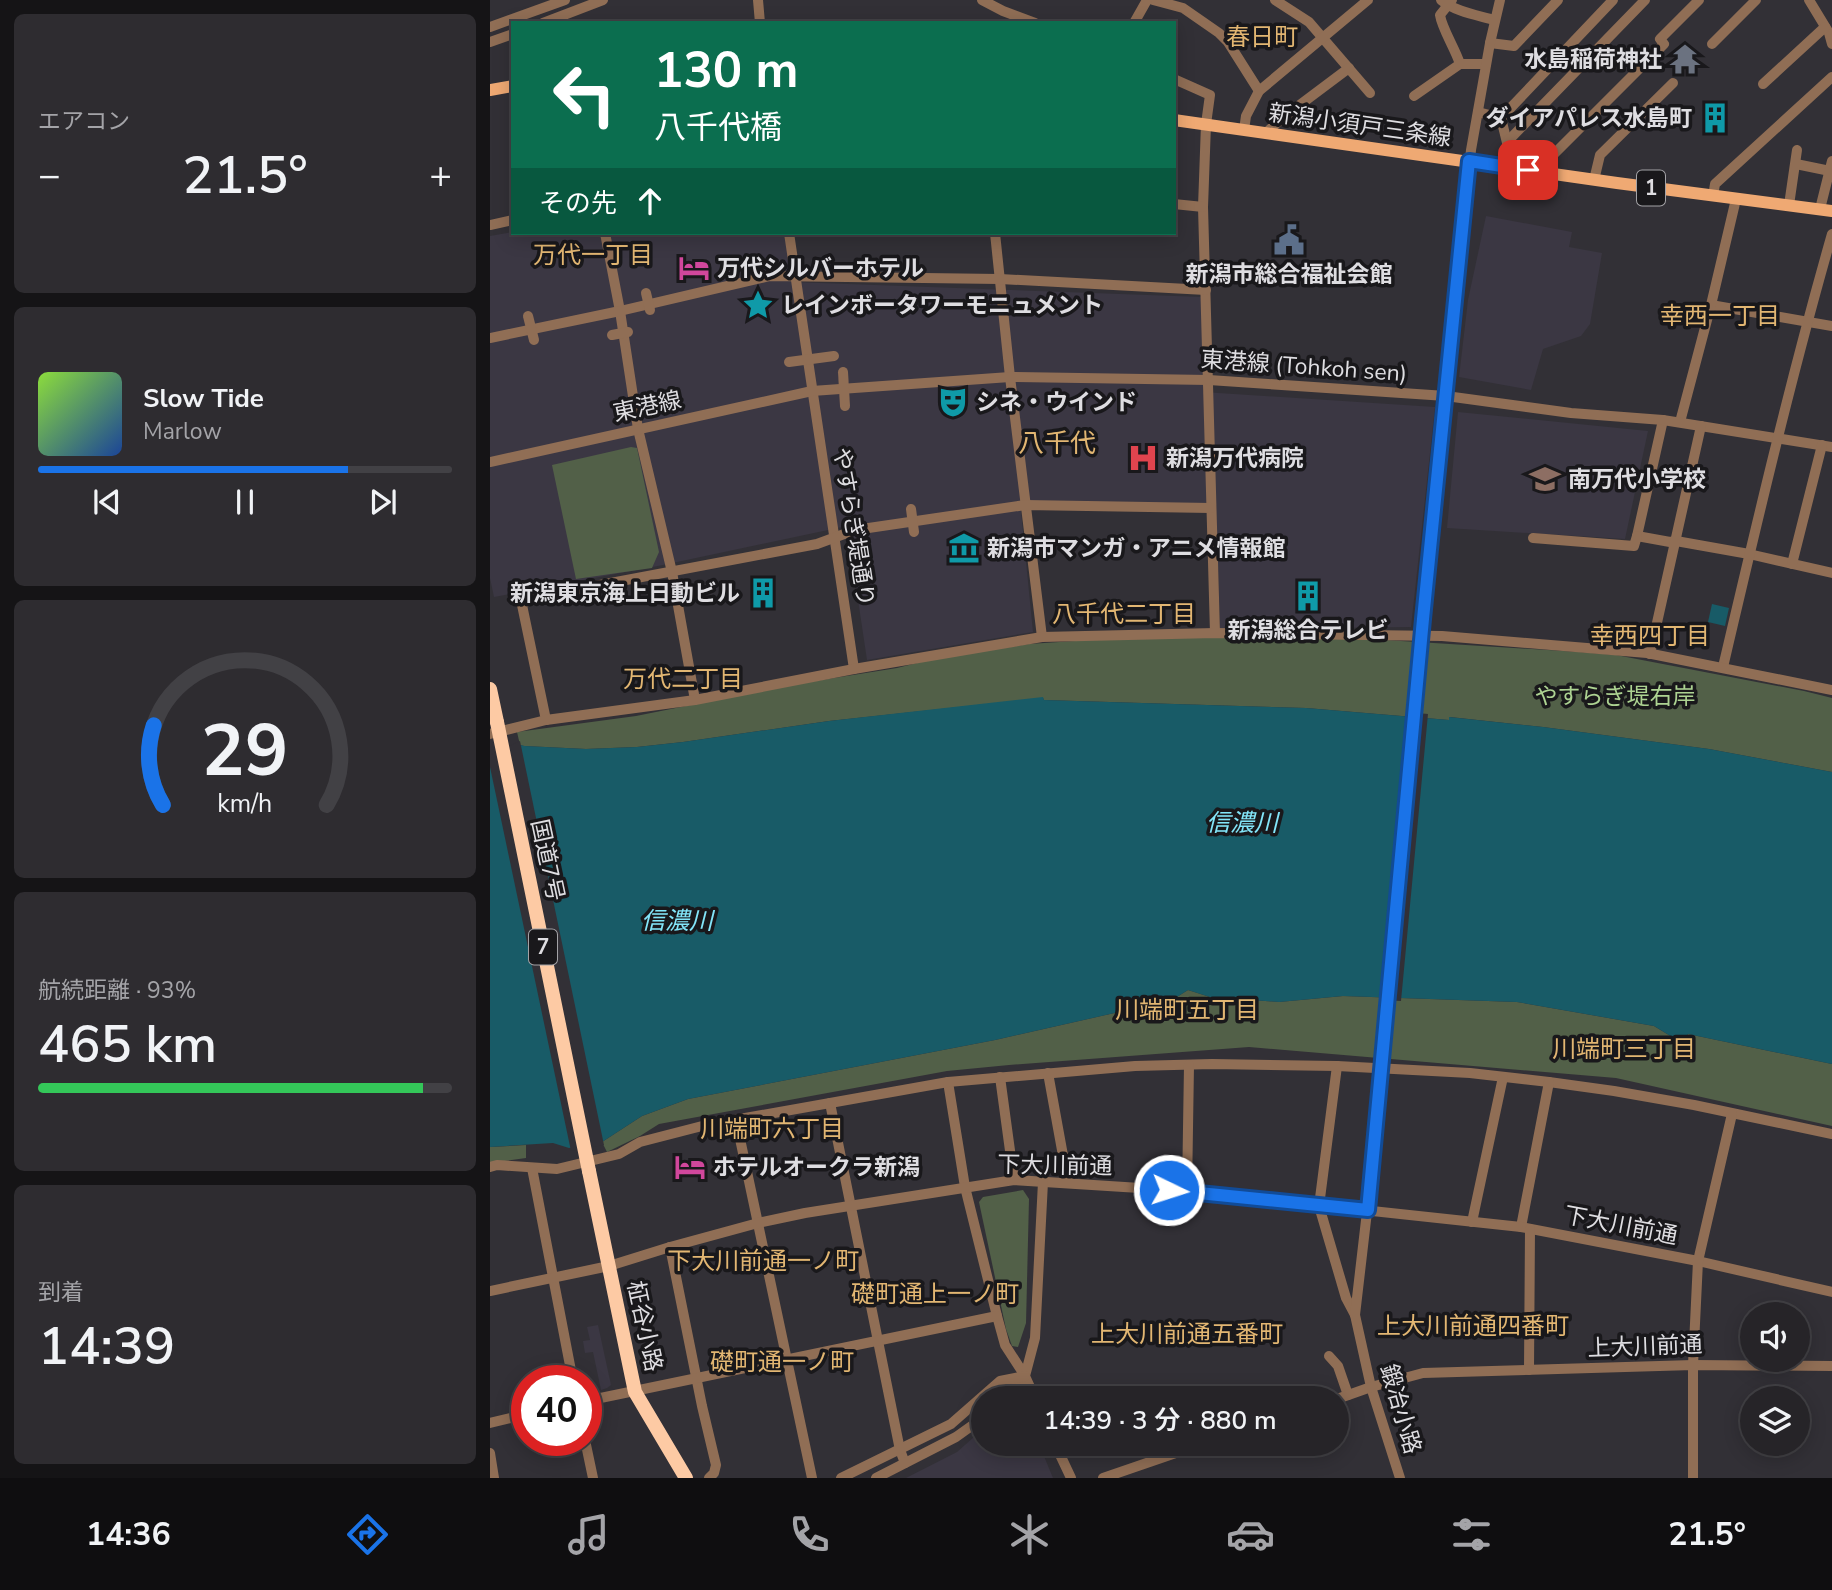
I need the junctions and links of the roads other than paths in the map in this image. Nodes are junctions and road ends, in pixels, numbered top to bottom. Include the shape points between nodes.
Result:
1 (564, 0) edge
2 (603, 0) edge
3 (758, 0) edge
4 (982, 0) edge
5 (1147, 0) edge
6 (1153, 0) edge
7 (1500, 0) edge
8 (1558, 0) edge
9 (1613, 0) edge
10 (1646, 0) edge
11 (1699, 0) edge
12 (1756, 0) edge
13 (1809, 0) edge
14 (1281, 1) edge
15 (1363, 1) edge
16 (1447, 2) edge
17 (576, 5) edge
18 (533, 18) edge
19 (1494, 20) junction
20 (547, 21) edge
21 (760, 21) edge
22 (1030, 21) edge
23 (1135, 21) edge
24 (511, 23) edge
25 (490, 27) edge
26 (1825, 27) junction
27 (511, 35) edge
28 (1323, 37) junction
29 (490, 42) edge
30 (1490, 43) junction
31 (1712, 44) dead end
32 (1832, 44) edge
33 (1460, 64) junction
34 (1486, 64) junction
35 (1349, 68) junction
36 (1832, 77) edge
37 (1176, 80) edge
38 (1673, 83) dead end
39 (1763, 84) dead end
40 (511, 86) edge
41 (490, 90) edge
42 (1259, 92) junction
43 (1370, 93) dead end
44 (1414, 96) dead end
45 (1478, 112) junction
46 (1500, 117) junction
47 (1176, 120) edge
48 (1206, 124) junction
49 (1244, 130) junction
50 (1266, 133) junction
51 (1507, 142) junction
52 (1797, 150) dead end
53 (1469, 161) junction
54 (1796, 164) junction
55 (1831, 166) edge
56 (1509, 167) junction
57 (1546, 173) junction
58 (1594, 180) junction
59 (1713, 196) junction
60 (1736, 199) junction
61 (1176, 204) edge
62 (1789, 205) junction
63 (1203, 207) junction
64 (1826, 210) edge
65 (511, 220) edge
66 (490, 225) edge
67 (1832, 234) edge
68 (605, 235) edge
69 (789, 235) edge
70 (995, 235) edge
71 (795, 275) junction
72 (1000, 279) junction
73 (1206, 290) junction
74 (646, 293) dead end
75 (1711, 305) junction
76 (650, 310) dead end
77 (620, 311) junction
78 (528, 316) dead end
79 (1807, 322) junction
80 (1832, 326) edge
81 (628, 332) dead end
82 (612, 335) dead end
83 (490, 338) edge
84 (534, 340) dead end
85 (834, 356) dead end
86 (789, 362) dead end
87 (843, 372) dead end
88 (1010, 377) junction
89 (1209, 380) junction
90 (812, 391) junction
91 (1446, 396) junction
92 (845, 406) dead end
93 (1663, 420) junction
94 (1681, 422) junction
95 (1701, 426) junction
96 (638, 429) junction
97 (1778, 439) junction
98 (1827, 446) edge
99 (490, 462) edge
100 (1025, 505) junction
101 (1211, 508) junction
102 (911, 509) dead end
103 (914, 532) dead end
104 (1637, 536) junction
105 (834, 537) junction
106 (1533, 538) dead end
107 (1676, 541) junction
108 (1749, 554) junction
109 (1792, 564) junction
110 (672, 572) junction
111 (1832, 573) edge
112 (1215, 633) junction
113 (1042, 637) junction
114 (1650, 654) junction
115 (1723, 667) junction
116 (854, 669) junction
117 (490, 689) edge
118 (1832, 690) edge
119 (695, 699) junction
120 (545, 720) junction
121 (494, 728) edge
122 (1189, 1065) junction
123 (1337, 1066) junction
124 (1048, 1073) junction
125 (1000, 1077) junction
126 (1503, 1077) junction
127 (948, 1082) junction
128 (1549, 1082) junction
129 (830, 1103) junction
130 (1732, 1114) junction
131 (736, 1120) junction
132 (1832, 1134) edge
133 (490, 1167) edge
134 (532, 1168) junction
135 (589, 1171) joint
136 (1014, 1180) junction
137 (1044, 1182) junction
138 (1068, 1183) junction
139 (965, 1187) junction
140 (1188, 1191) junction
141 (850, 1205) junction
142 (1319, 1206) junction
143 (1368, 1210) junction
144 (1472, 1222) junction
145 (758, 1223) junction
146 (1525, 1228) junction
147 (670, 1247) junction
148 (1698, 1261) junction
149 (609, 1266) junction
150 (553, 1278) junction
151 (490, 1291) edge
152 (1832, 1292) edge
153 (1355, 1315) junction
154 (997, 1316) junction
155 (878, 1341) junction
156 (1329, 1356) dead end
157 (787, 1360) junction
158 (570, 1365) edge
159 (1693, 1365) junction
160 (1832, 1366) edge
161 (1528, 1370) junction
162 (1025, 1376) junction
163 (696, 1379) junction
164 (1015, 1386) edge
165 (1030, 1386) edge
166 (1341, 1386) edge
167 (1371, 1387) junction
168 (635, 1392) junction
169 (1349, 1395) edge
170 (602, 1398) edge
171 (511, 1418) edge
172 (490, 1423) edge
173 (971, 1426) edge
174 (900, 1450) junction
175 (490, 1453) edge
176 (588, 1456) edge
177 (1061, 1456) edge
178 (1167, 1456) edge
179 (905, 1463) junction
180 (494, 1478) edge
181 (593, 1478) edge
182 (686, 1478) edge
183 (709, 1478) edge
184 (812, 1478) edge
185 (841, 1478) edge
186 (876, 1478) edge
187 (1071, 1478) edge
188 (1103, 1478) edge
189 (1400, 1478) edge
190 (1693, 1478) edge

1 - 18 street
2 - 17 street
3 - 21 street
4 - 22 street
5 - 23 street
6 - 42 street via 1183,8 1219,33
7 - 19 street, 鍛冶小路
8 - 30 street via 1514,46
9 - 46 street
10 - 51 street
11 - 57 street via 1660,39 1664,44 1549,159
12 - 31 street
13 - 26 street
14 - 28 street
15 - 28 street
16 - 19 street
16 - 33 street via 1441,22
17 - 20 street
19 - 30 street, 鍛冶小路
24 - 25 street
26 - 32 street
26 - 39 street
27 - 29 street
28 - 35 street
28 - 42 street
30 - 34 street, 鍛冶小路
33 - 34 street
33 - 44 street
34 - 45 street, 鍛冶小路
35 - 43 street
35 - 50 street
36 - 59 street via 1715,184
37 - 48 street via 1210,95
38 - 58 street via 1600,155
40 - 41 main road
42 - 49 street
45 - 46 street
45 - 53 street, 鍛冶小路
46 - 51 street
47 - 48 main road, 新潟小須戸三条線 / 1
48 - 49 main road, 新潟小須戸三条線 / 1
48 - 63 street
49 - 50 main road, 新潟小須戸三条線 / 1
50 - 53 main road, 新潟小須戸三条線 / 1
51 - 56 street
52 - 54 street
53 - 56 main road, 新潟小須戸三条線 / 1
53 - 91 street, 鍛冶小路
54 - 55 street
54 - 62 street
55 - 64 street
56 - 57 main road, 新潟小須戸三条線 / 1
57 - 58 main road, 新潟小須戸三条線 / 1
58 - 59 main road, 新潟小須戸三条線 / 1
59 - 60 main road, 新潟小須戸三条線 / 1
60 - 62 main road, 新潟小須戸三条線 / 1
60 - 75 street
61 - 63 street
62 - 64 main road, 新潟小須戸三条線 / 1
63 - 73 street
65 - 66 street
67 - 79 street
68 - 77 street
69 - 71 street, やすらぎ堤通り
70 - 72 street
71 - 72 street
71 - 77 street via 770,275
71 - 90 street, やすらぎ堤通り
72 - 73 street
72 - 88 street
73 - 89 street
74 - 76 street, bridge
75 - 79 street
75 - 94 street
77 - 83 street
77 - 96 street
78 - 84 street, bridge
79 - 80 street
79 - 97 street
81 - 82 street, bridge
85 - 86 street, bridge
87 - 92 street, bridge
88 - 89 street, 東港線 (Tohkoh sen)
88 - 90 street, 東港線 (Tohkoh sen)
88 - 100 street
89 - 91 street, 東港線 (Tohkoh sen)
89 - 101 street
90 - 96 street, 東港線
90 - 105 street, やすらぎ堤通り
91 - 93 street, 東港線 (Tohkoh sen)
91 - 143 street, 鍛冶小路, bridge
93 - 94 street, 東港線 (Tohkoh sen)
93 - 104 street
94 - 95 street, 東港線 (Tohkoh sen)
95 - 97 street, 東港線 (Tohkoh sen)
95 - 107 street
96 - 99 street, 東港線
96 - 110 street
97 - 98 street, 東港線 (Tohkoh sen)
97 - 108 street
98 - 109 street
100 - 101 street
100 - 105 street
100 - 113 street
101 - 112 street
102 - 103 street, bridge
104 - 106 street via 1634,546
104 - 107 street
105 - 110 street
105 - 116 street, やすらぎ堤通り
107 - 108 street
107 - 114 street
108 - 109 street
108 - 115 street
109 - 111 street
110 - 119 street
110 - 120 street via 531,598 522,605
112 - 113 street
112 - 114 street via 1442,636
113 - 116 street
114 - 115 street
115 - 118 street
116 - 119 street
117 - 121 highway, 7
119 - 120 street
120 - 121 street
121 - 135 highway, 国道7号 / 7, bridge
122 - 123 street
122 - 124 street
122 - 140 street
123 - 126 street
123 - 142 street
124 - 125 street
124 - 138 street
125 - 127 street
125 - 136 street
126 - 128 street
126 - 144 street
127 - 129 street
127 - 139 street
128 - 130 street
128 - 146 street
129 - 131 street
129 - 141 street
130 - 132 street
130 - 148 street
131 - 134 street via 640,1142 619,1154 557,1169
131 - 145 street
133 - 134 street
134 - 150 street
135 - 149 highway, 柾谷小路 / 7
136 - 137 street, 下大川前通
136 - 139 street, 下大川前通
137 - 138 street, 下大川前通
137 - 162 street via 1035,1338
138 - 140 street, 下大川前通
139 - 141 street, 下大川前通
139 - 154 street
140 - 142 street, 下大川前通
141 - 145 street, 下大川前通
141 - 155 street
142 - 143 street, 下大川前通
142 - 153 street
143 - 144 street, 下大川前通
143 - 153 street, 鍛冶小路
144 - 146 street, 下大川前通
145 - 147 street, 下大川前通
145 - 157 street
146 - 148 street, 下大川前通
146 - 161 street
147 - 149 street, 下大川前通
147 - 163 street
148 - 152 street, 下大川前通
148 - 159 street
149 - 150 street, 下大川前通
149 - 168 highway, 柾谷小路 / 7
150 - 151 street, 下大川前通
150 - 158 street
153 - 167 street, 鍛冶小路
154 - 155 street
154 - 162 street via 1005,1345
155 - 157 street
155 - 174 street
156 - 166 street via 1338,1366
157 - 163 street
157 - 184 street
159 - 160 street, 上大川前通
159 - 161 street, 上大川前通
159 - 190 street
161 - 167 street, 上大川前通 via 1423,1373
162 - 164 street
162 - 165 street
162 - 174 street via 1000,1381 951,1424
163 - 168 street
163 - 183 street via 716,1465
167 - 169 street, 上大川前通
167 - 189 street, 鍛冶小路
168 - 170 street
168 - 182 highway, 柾谷小路 / 7
171 - 172 street
173 - 179 street
174 - 179 street
174 - 185 street
175 - 180 street
176 - 181 street
177 - 187 street
178 - 188 street
179 - 186 street

